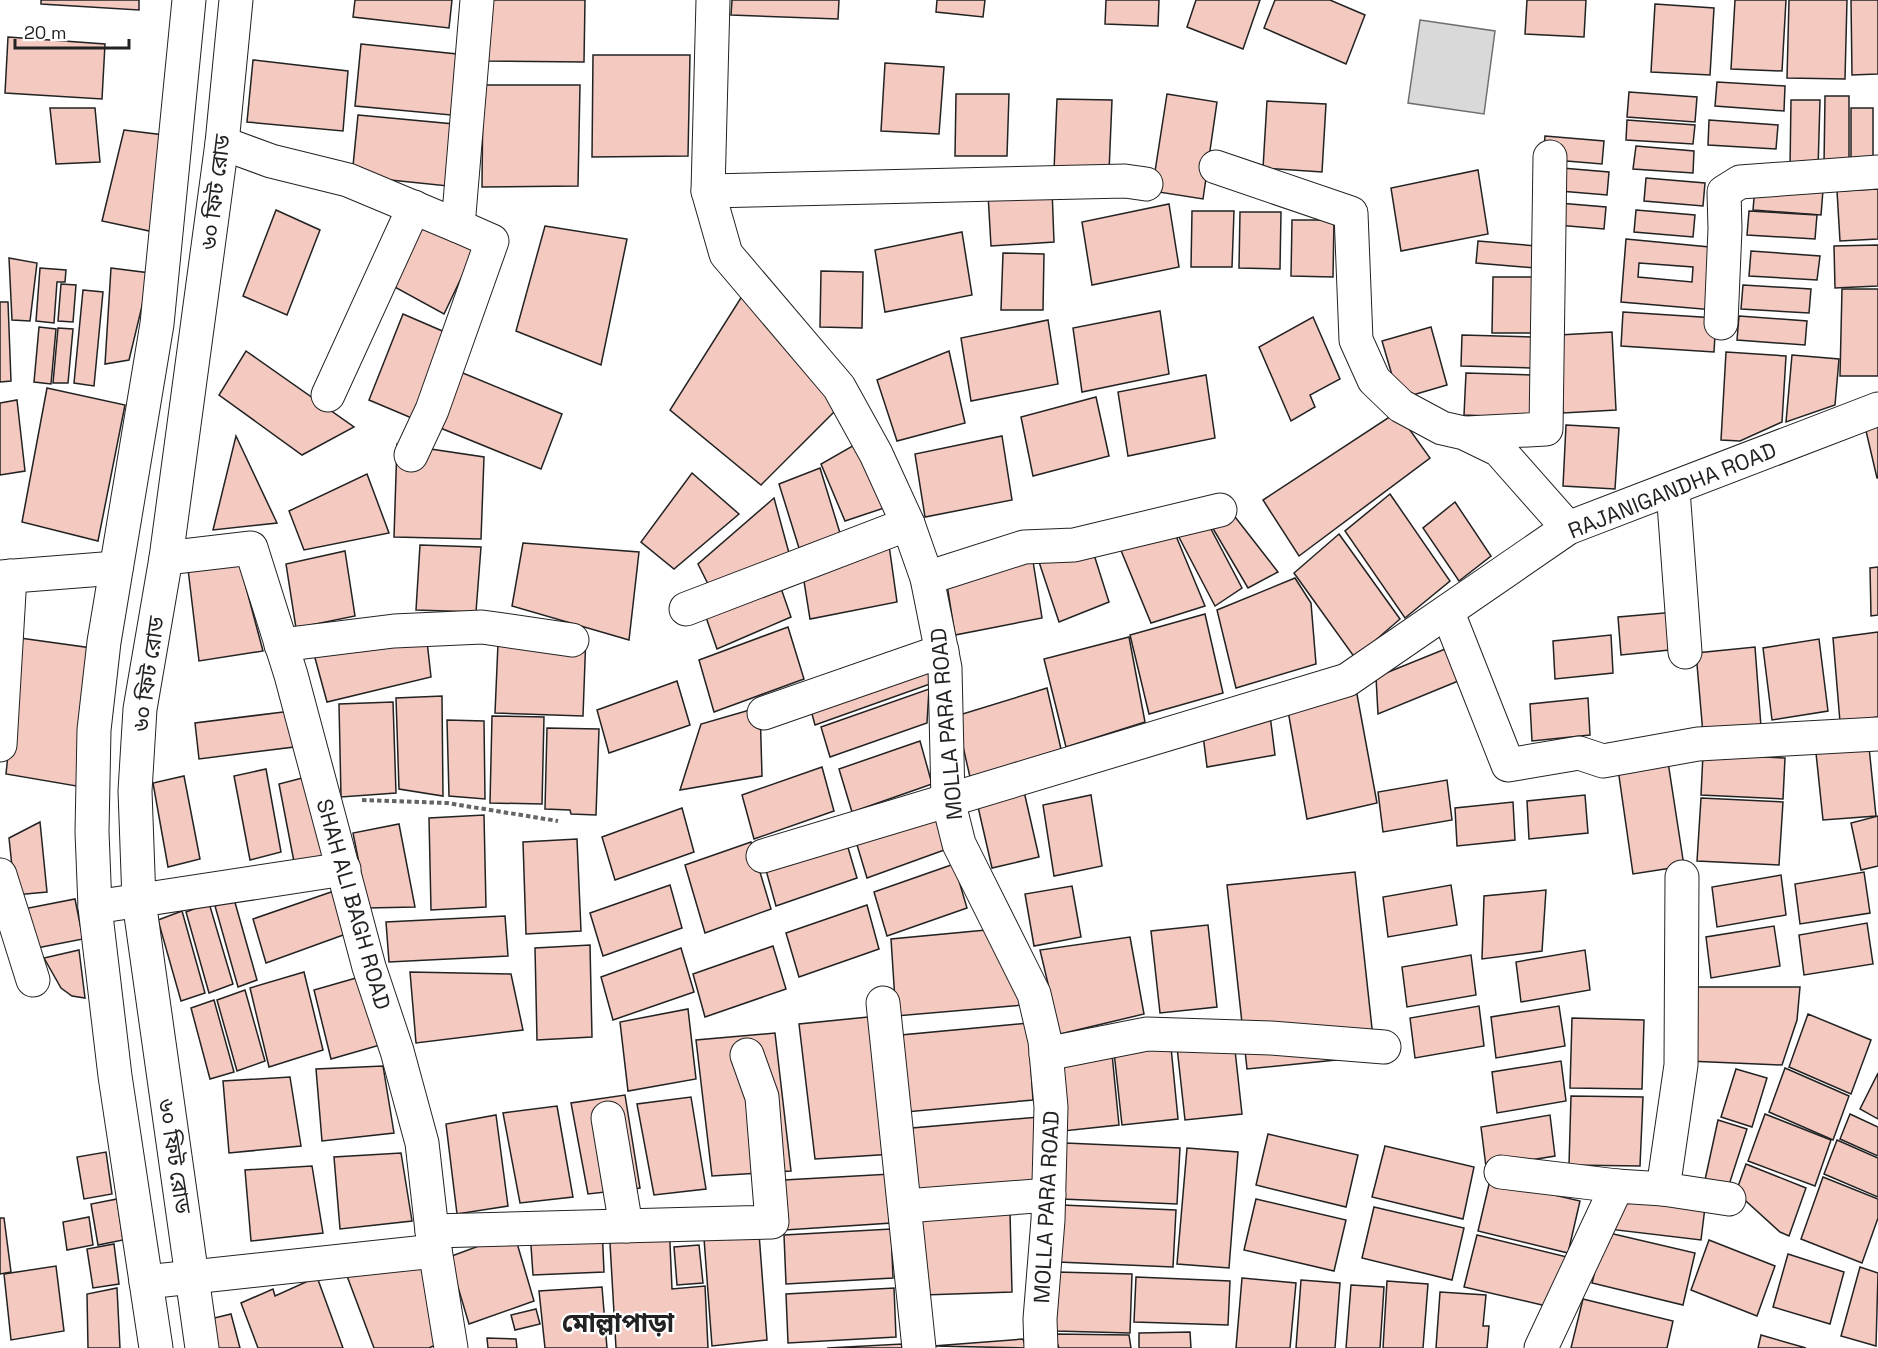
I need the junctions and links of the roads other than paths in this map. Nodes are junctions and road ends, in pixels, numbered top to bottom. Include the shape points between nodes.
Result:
1 (189, 0) edge
2 (236, 0) edge
3 (477, 0) edge
4 (713, 0) edge
5 (222, 143) junction
6 (1550, 157) dead end
7 (1216, 168) dead end
8 (1878, 172) edge
9 (1146, 184) dead end
10 (708, 191) junction
11 (414, 207) junction
12 (458, 225) junction
13 (1722, 323) dead end
14 (328, 395) dead end
15 (1878, 409) edge
16 (1464, 433) junction
17 (411, 455) dead end
18 (1674, 490) junction
19 (1220, 510) dead end
20 (908, 524) junction
21 (1568, 528) junction
22 (166, 558) junction
23 (116, 568) junction
24 (5, 576) edge
25 (927, 578) junction
26 (686, 609) dead end
27 (1448, 613) junction
28 (572, 640) dead end
29 (281, 645) junction
30 (942, 651) junction
31 (1685, 651) dead end
32 (100, 670) junction
33 (146, 676) junction
34 (764, 713) dead end
35 (1878, 734) edge
36 (0, 745) edge
37 (948, 800) junction
38 (763, 856) dead end
39 (344, 870) junction
40 (0, 875) edge
41 (1682, 877) dead end
42 (139, 901) junction
43 (95, 907) junction
44 (33, 980) dead end
45 (883, 1003) dead end
46 (1384, 1047) dead end
47 (1046, 1054) junction
48 (747, 1055) dead end
49 (608, 1118) dead end
50 (1501, 1172) dead end
51 (1617, 1186) junction
52 (1663, 1189) junction
53 (1048, 1195) junction
54 (1729, 1199) dead end
55 (905, 1206) junction
56 (626, 1226) junction
57 (434, 1241) junction
58 (193, 1277) junction
59 (146, 1282) junction
60 (156, 1348) edge
61 (202, 1348) edge
62 (451, 1348) edge
63 (919, 1348) edge
64 (1041, 1348) edge
65 (1541, 1348) edge

1 - 23 street, ৬০ ফিট রোড via 157,324
2 - 5 street, ৬০ ফিট রোড
3 - 12 street
4 - 10 street, MOLLA PARA ROAD
5 - 11 street via 271,161 348,180
5 - 22 street, ৬০ ফিট রোড
6 - 16 street via 1546,429
7 - 16 street via 1351,213 1356,340 1374,380 1401,406 1442,428
8 - 13 street via 1740,182 1724,192
9 - 10 street
10 - 20 street, MOLLA PARA ROAD via 726,254 839,387
11 - 12 street
11 - 14 street
12 - 17 street via 492,241 432,410
15 - 18 street, RAJANIGANDHA ROAD
16 - 21 street via 1499,450
18 - 21 street, RAJANIGANDHA ROAD
18 - 31 street
19 - 25 street via 1074,545 1024,547
20 - 25 street, MOLLA PARA ROAD
20 - 26 street
21 - 27 street, RAJANIGANDHA ROAD
22 - 29 street, SHAH ALI BAGH ROAD via 251,548
22 - 33 street, ৬০ ফিট রোড
23 - 24 street
23 - 32 street, ৬০ ফিট রোড
24 - 36 street
25 - 30 street, MOLLA PARA ROAD
27 - 35 street via 1508,765 1579,753 1603,761 1698,744
27 - 37 street, RAJANIGANDHA ROAD via 1347,680
28 - 29 street via 482,627 394,631
29 - 39 street, SHAH ALI BAGH ROAD
30 - 34 street
30 - 37 street, MOLLA PARA ROAD
32 - 33 street
32 - 43 street, ৬০ ফিট রোড via 94,730
33 - 42 street, ৬০ ফিট রোড via 135,791
37 - 38 street, RAJANIGANDHA ROAD
37 - 47 street, MOLLA PARA ROAD via 959,844 1034,994
39 - 42 street
39 - 57 street, SHAH ALI BAGH ROAD via 422,1143
40 - 44 street
41 - 52 street via 1681,1065
42 - 43 street
42 - 58 street, ৬০ ফিট রোড
43 - 59 street, ৬০ ফিট রোড
45 - 55 street
46 - 47 street via 1147,1034
47 - 53 street, MOLLA PARA ROAD via 1051,1107
48 - 56 street via 762,1097 772,1222
49 - 56 street
50 - 51 street
51 - 52 street
51 - 65 street
52 - 54 street
53 - 55 street
53 - 64 street, MOLLA PARA ROAD
55 - 63 street
56 - 57 street
57 - 58 street
57 - 62 street, SHAH ALI BAGH ROAD
58 - 59 street
58 - 61 street, ৬০ ফিট রোড
59 - 60 street, ৬০ ফিট রোড

